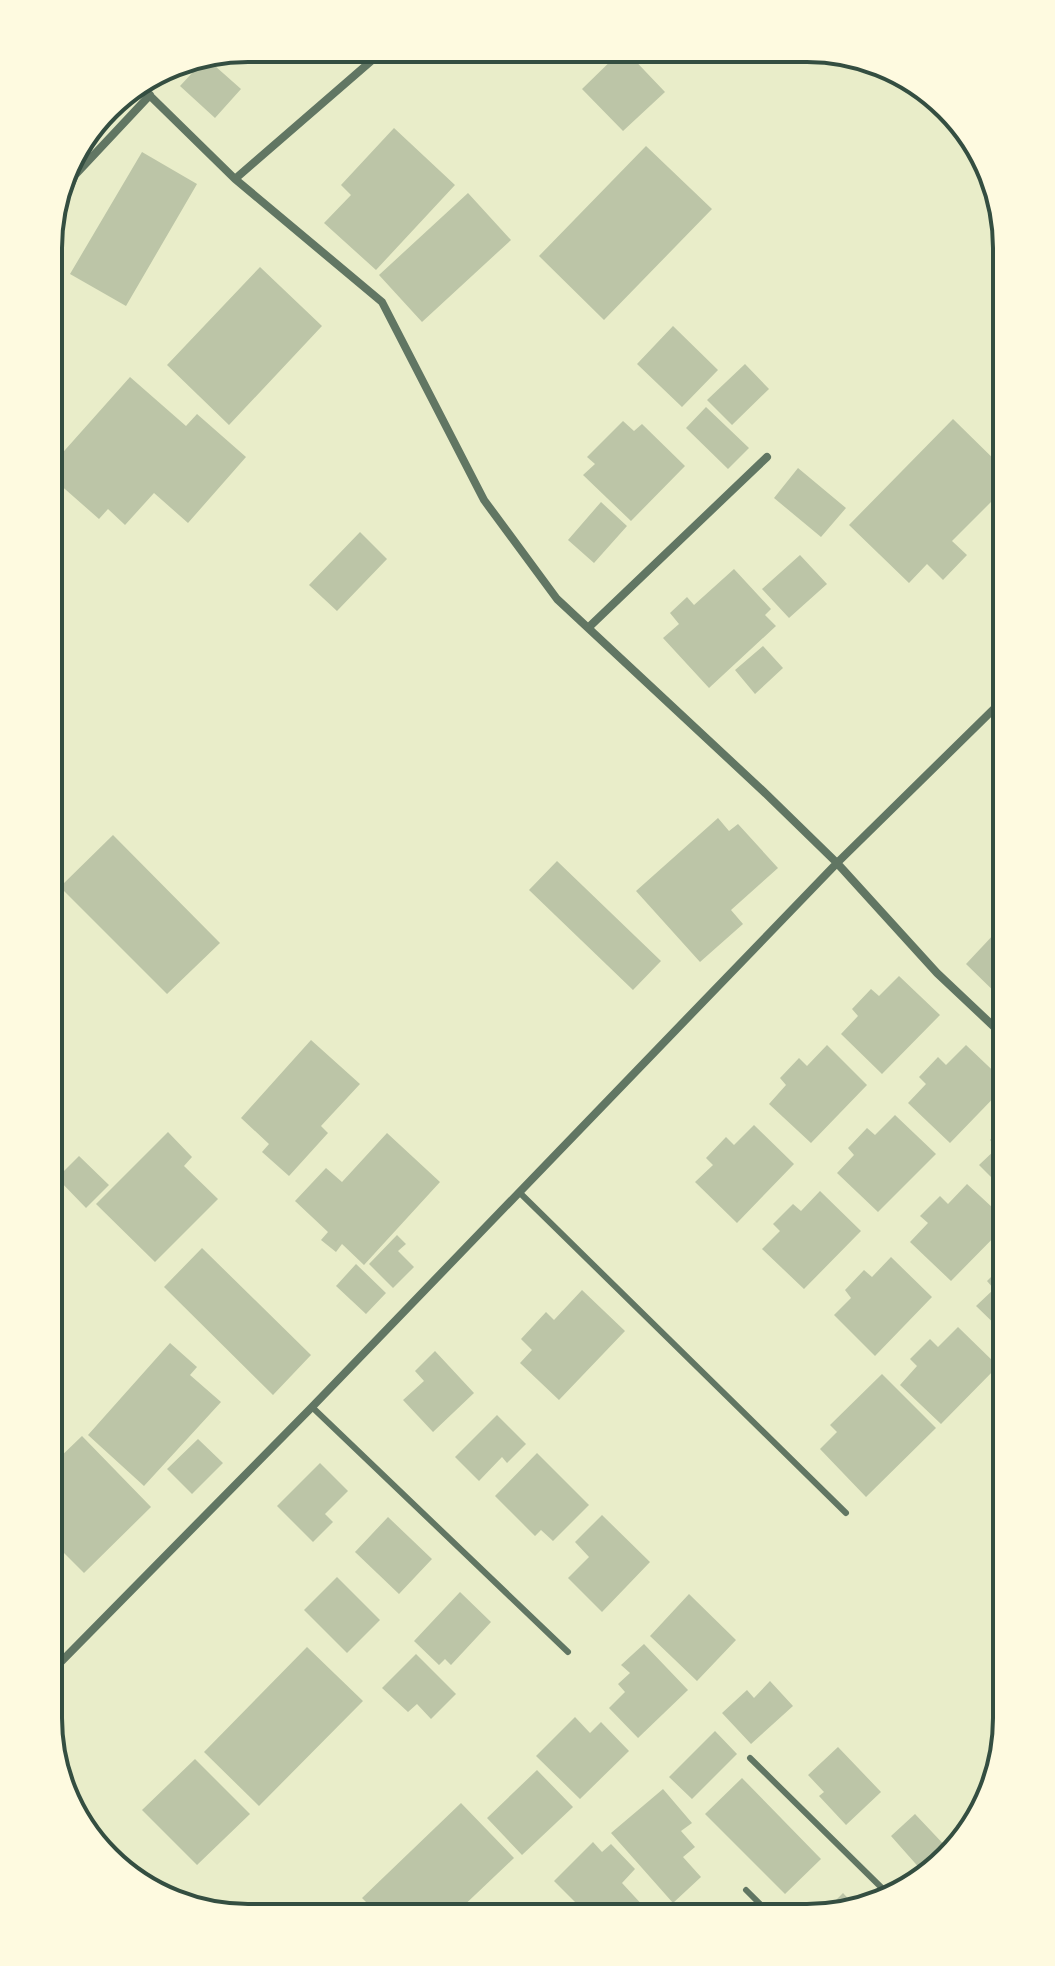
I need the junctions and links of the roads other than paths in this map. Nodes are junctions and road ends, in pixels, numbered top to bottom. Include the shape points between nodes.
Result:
1 (370, 62) edge
2 (147, 92) edge
3 (150, 95) junction
4 (79, 170) edge
5 (235, 179) junction
6 (767, 457) dead end
7 (588, 628) junction
8 (993, 710) edge
9 (837, 863) junction
10 (993, 1026) edge
11 (519, 1192) junction
12 (312, 1407) junction
13 (846, 1513) dead end
14 (568, 1652) dead end
15 (62, 1661) edge
16 (750, 1758) dead end
17 (882, 1888) edge
18 (746, 1890) dead end
19 (760, 1904) edge

1 - 5 street
2 - 3 street
3 - 4 street
3 - 5 street
5 - 7 street via 382,302 484,500 557,599
6 - 7 street
7 - 9 street
8 - 9 street
9 - 10 street
9 - 11 street
11 - 12 street
11 - 13 lane
12 - 14 lane
12 - 15 street
16 - 17 lane
18 - 19 lane

